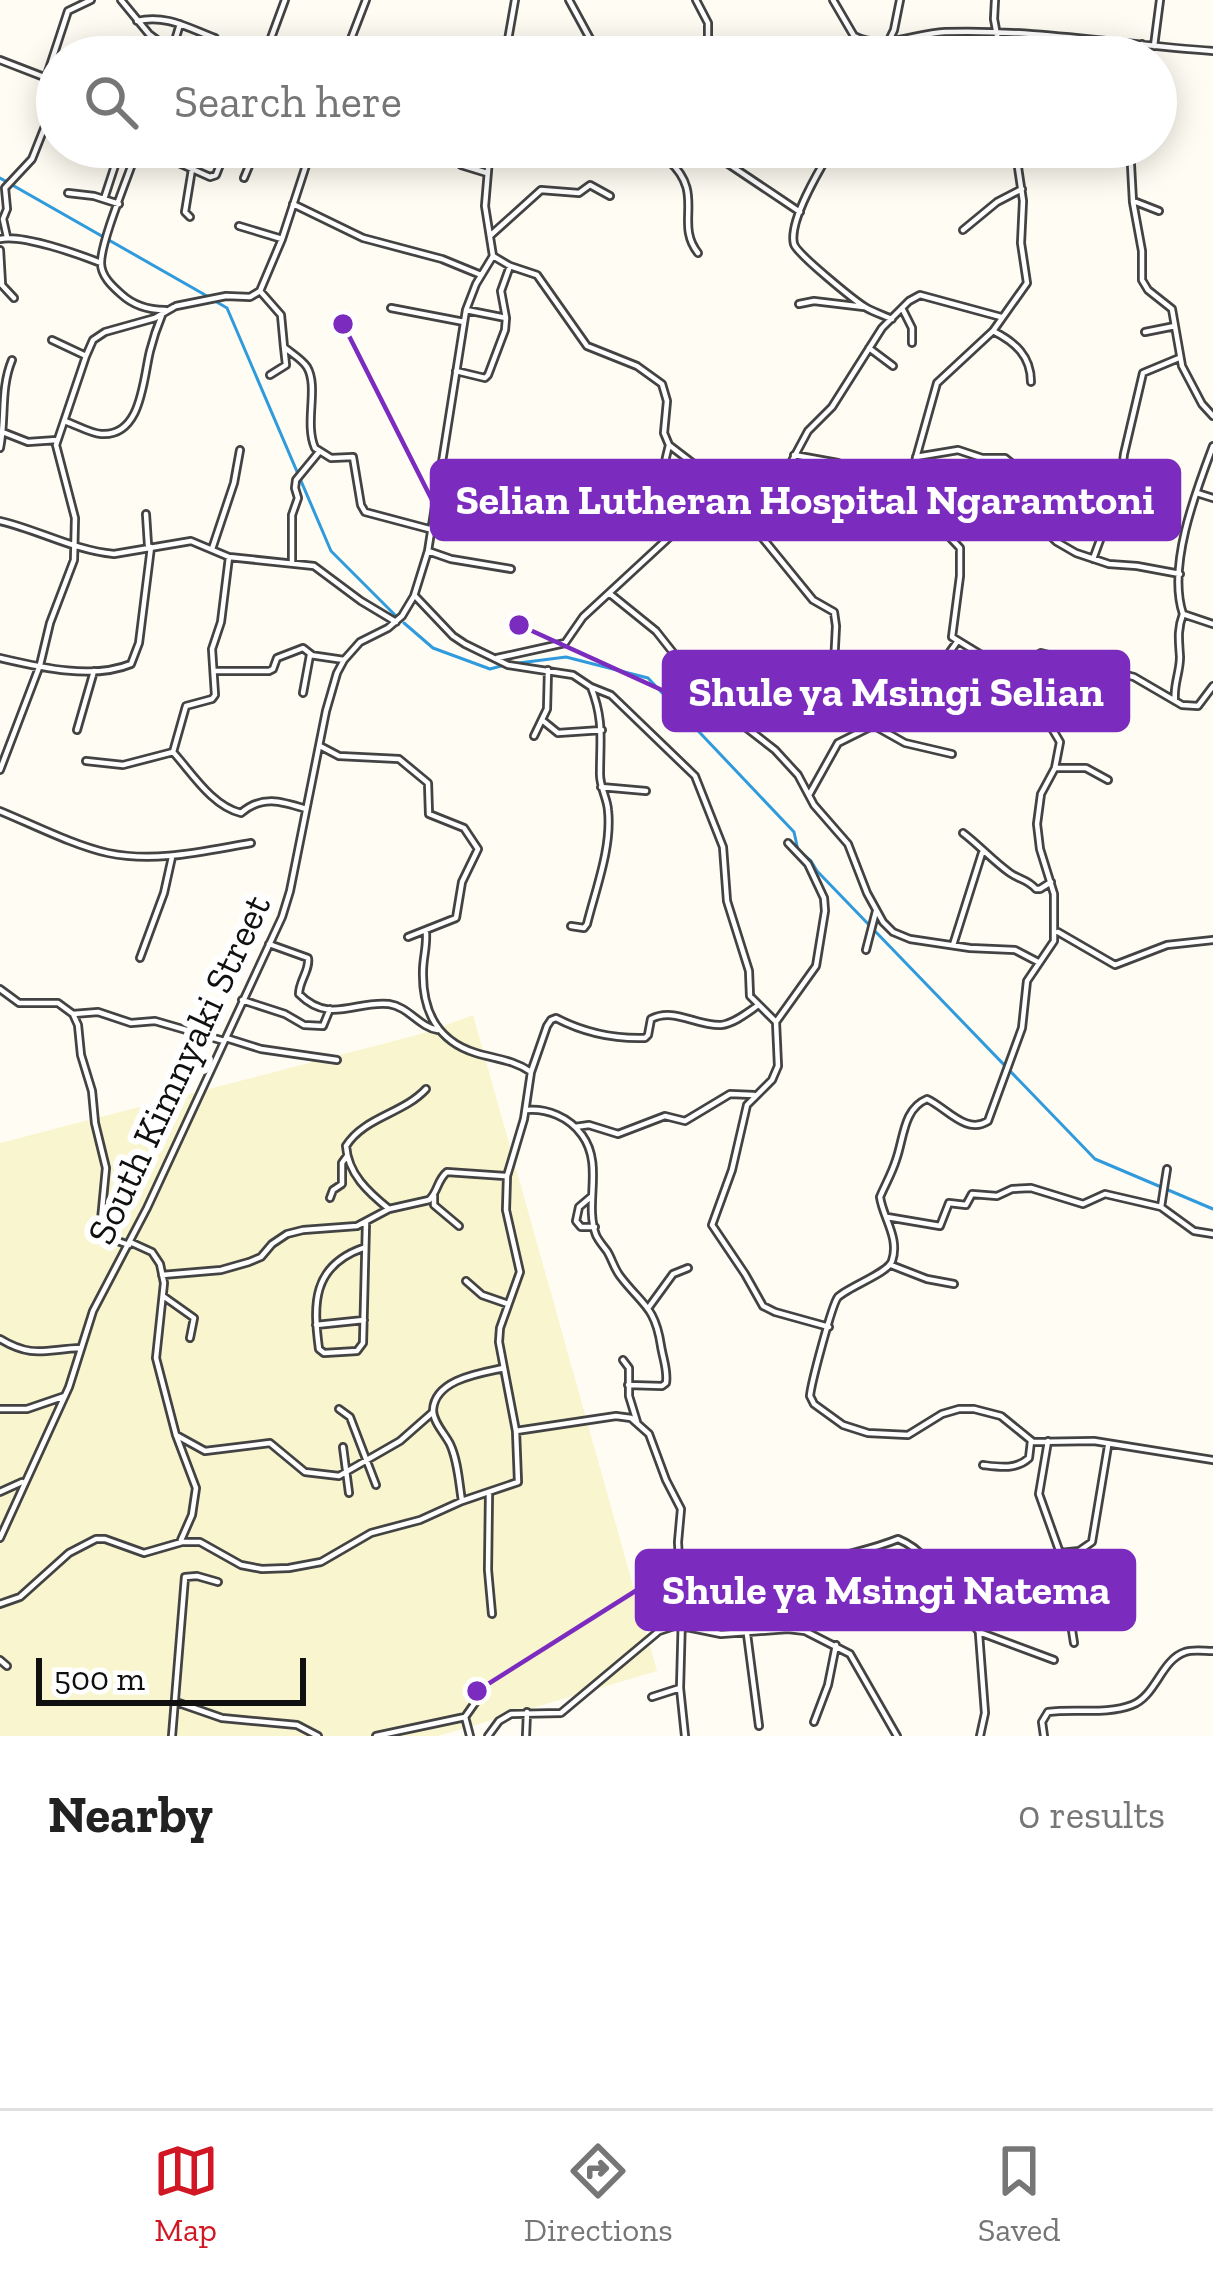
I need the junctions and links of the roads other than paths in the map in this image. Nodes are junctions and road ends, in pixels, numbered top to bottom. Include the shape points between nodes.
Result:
1 (91, 0) edge
2 (122, 0) edge
3 (285, 0) edge
4 (366, 0) edge
5 (515, 0) edge
6 (569, 0) edge
7 (696, 0) edge
8 (900, 0) edge
9 (995, 0) edge
10 (1160, 0) edge
11 (835, 1) edge
12 (137, 21) junction
13 (180, 24) junction
14 (997, 33) junction
15 (60, 36) edge
16 (152, 36) edge
17 (176, 36) edge
18 (210, 36) edge
19 (272, 36) edge
20 (352, 36) edge
21 (509, 36) edge
22 (589, 36) edge
23 (708, 36) edge
24 (856, 36) edge
25 (890, 36) edge
26 (915, 36) edge
27 (998, 36) edge
28 (1071, 36) edge
29 (1155, 36) edge
30 (1177, 48) edge
31 (1213, 51) edge
32 (0, 60) edge
33 (36, 74) edge
34 (36, 149) edge
35 (115, 168) edge
36 (133, 168) edge
37 (218, 168) edge
38 (249, 168) edge
39 (305, 168) edge
40 (471, 168) edge
41 (487, 168) edge
42 (677, 168) edge
43 (734, 168) edge
44 (822, 168) edge
45 (1018, 168) edge
46 (1131, 168) edge
47 (192, 169) joint
48 (487, 173) junction
49 (244, 178) dead end
50 (3, 183) edge
51 (1022, 189) junction
52 (68, 193) dead end
53 (610, 196) dead end
54 (104, 199) junction
55 (1133, 201) junction
56 (119, 204) junction
57 (293, 204) junction
58 (1159, 211) dead end
59 (800, 212) junction
60 (190, 217) dead end
61 (239, 226) dead end
62 (963, 230) dead end
63 (491, 235) junction
64 (4, 238) edge
65 (282, 239) junction
66 (0, 250) edge
67 (698, 253) dead end
68 (493, 256) junction
69 (101, 262) junction
70 (510, 266) junction
71 (481, 275) junction
72 (1, 283) edge
73 (260, 291) junction
74 (14, 298) dead end
75 (799, 304) dead end
76 (174, 307) junction
77 (865, 307) junction
78 (391, 308) dead end
79 (902, 308) junction
80 (466, 310) junction
81 (162, 315) junction
82 (1002, 317) junction
83 (506, 318) junction
84 (892, 319) junction
85 (464, 322) junction
86 (1175, 326) junction
87 (993, 331) junction
88 (1145, 332) dead end
89 (52, 340) dead end
90 (912, 344) dead end
91 (284, 346) junction
92 (868, 348) junction
93 (86, 356) junction
94 (1179, 358) junction
95 (12, 361) dead end
96 (893, 366) dead end
97 (456, 370) junction
98 (270, 375) dead end
99 (1031, 382) dead end
100 (1213, 416) edge
101 (64, 421) junction
102 (2, 432) edge
103 (57, 440) junction
104 (669, 445) junction
105 (1213, 446) edge
106 (0, 448) edge
107 (240, 450) dead end
108 (319, 452) junction
109 (794, 455) junction
110 (916, 457) junction
111 (442, 466) junction
112 (913, 469) junction
113 (1078, 471) dead end
114 (488, 473) junction
115 (1032, 477) junction
116 (549, 485) dead end
117 (909, 487) junction
118 (510, 491) dead end
119 (1196, 493) junction
120 (969, 497) dead end
121 (1213, 498) edge
122 (146, 514) dead end
123 (0, 521) edge
124 (751, 524) junction
125 (430, 529) junction
126 (676, 531) junction
127 (150, 547) junction
128 (76, 548) junction
129 (212, 549) junction
130 (428, 550) junction
131 (229, 557) junction
132 (1093, 559) junction
133 (292, 564) junction
134 (511, 569) dead end
135 (1180, 574) junction
136 (609, 593) junction
137 (414, 596) junction
138 (1183, 614) junction
139 (397, 622) junction
140 (1213, 624) edge
141 (957, 642) junction
142 (312, 655) junction
143 (0, 658) edge
144 (496, 658) junction
145 (344, 660) junction
146 (40, 665) junction
147 (548, 670) junction
148 (94, 671) junction
149 (214, 671) junction
150 (1024, 681) junction
151 (1213, 686) edge
152 (591, 687) junction
153 (303, 693) dead end
154 (1175, 701) junction
155 (886, 708) junction
156 (542, 720) junction
157 (872, 725) junction
158 (77, 730) dead end
159 (602, 730) junction
160 (534, 736) dead end
161 (320, 746) junction
162 (173, 752) junction
163 (952, 754) dead end
164 (86, 761) dead end
165 (1055, 768) junction
166 (0, 770) edge
167 (1108, 779) dead end
168 (601, 787) junction
169 (646, 791) dead end
170 (809, 796) junction
171 (307, 809) junction
172 (0, 811) edge
173 (963, 833) dead end
174 (251, 843) dead end
175 (788, 843) dead end
176 (982, 853) junction
177 (172, 856) junction
178 (1051, 881) junction
179 (876, 911) junction
180 (572, 926) dead end
181 (425, 931) junction
182 (1055, 931) junction
183 (408, 937) dead end
184 (1213, 940) edge
185 (269, 944) junction
186 (953, 945) junction
187 (866, 950) dead end
188 (140, 958) dead end
189 (1038, 962) junction
190 (0, 989) edge
191 (242, 1000) junction
192 (758, 1006) junction
193 (330, 1009) junction
194 (73, 1014) junction
195 (776, 1022) junction
196 (438, 1030) junction
197 (225, 1040) junction
198 (337, 1060) dead end
199 (531, 1072) junction
200 (426, 1089) dead end
201 (754, 1095) junction
202 (526, 1110) junction
203 (575, 1126) junction
204 (346, 1156) junction
205 (1167, 1169) dead end
206 (507, 1176) junction
207 (434, 1196) junction
208 (592, 1196) junction
209 (330, 1198) dead end
210 (1162, 1207) junction
211 (389, 1208) junction
212 (886, 1217) junction
213 (366, 1222) junction
214 (459, 1226) dead end
215 (595, 1227) junction
216 (1213, 1234) edge
217 (129, 1244) junction
218 (363, 1248) junction
219 (891, 1265) junction
220 (688, 1268) dead end
221 (162, 1275) junction
222 (466, 1281) dead end
223 (954, 1284) dead end
224 (164, 1296) junction
225 (508, 1304) junction
226 (649, 1307) junction
227 (364, 1320) junction
228 (316, 1325) junction
229 (829, 1327) junction
230 (190, 1338) dead end
231 (0, 1339) edge
232 (81, 1348) junction
233 (623, 1360) dead end
234 (504, 1368) junction
235 (628, 1385) junction
236 (65, 1396) junction
237 (0, 1409) edge
238 (339, 1409) dead end
239 (434, 1412) junction
240 (638, 1422) junction
241 (516, 1431) junction
242 (176, 1435) junction
243 (1031, 1441) junction
244 (1048, 1441) junction
245 (1108, 1444) junction
246 (343, 1447) dead end
247 (368, 1457) junction
248 (1213, 1460) edge
249 (983, 1465) dead end
250 (346, 1473) junction
251 (26, 1481) junction
252 (376, 1485) dead end
253 (0, 1492) edge
254 (350, 1493) dead end
255 (489, 1494) junction
256 (462, 1501) junction
257 (0, 1538) edge
258 (178, 1544) junction
259 (1060, 1552) junction
260 (218, 1582) dead end
261 (0, 1604) edge
262 (492, 1614) dead end
263 (681, 1627) junction
264 (776, 1630) junction
265 (979, 1632) junction
266 (747, 1634) junction
267 (1074, 1643) dead end
268 (836, 1645) junction
269 (1213, 1651) edge
270 (0, 1660) edge
271 (1054, 1660) dead end
272 (7, 1666) dead end
273 (680, 1688) junction
274 (652, 1696) dead end
275 (477, 1700) dead end
276 (176, 1702) junction
277 (527, 1712) junction
278 (465, 1717) junction
279 (814, 1722) dead end
280 (759, 1726) dead end
281 (172, 1736) edge
282 (317, 1736) edge
283 (376, 1736) edge
284 (470, 1736) edge
285 (488, 1736) edge
286 (526, 1736) edge
287 (685, 1736) edge
288 (897, 1736) edge
289 (980, 1736) edge
290 (1044, 1736) edge

1 - 15 street via 68,10
2 - 12 street
3 - 19 street
4 - 20 street
5 - 21 street
6 - 22 street
7 - 23 street
8 - 25 street
9 - 14 street
10 - 29 street
11 - 24 street
12 - 13 street
12 - 16 street
13 - 17 street
13 - 18 street
14 - 26 street
14 - 27 street
14 - 28 street
30 - 31 street
32 - 33 street
34 - 50 street
35 - 54 street
36 - 56 street
37 - 47 street via 210,177
38 - 49 street
39 - 57 street
40 - 48 street
41 - 48 street
42 - 67 street
43 - 59 street
44 - 59 street
45 - 51 street
46 - 55 street
47 - 60 street
48 - 63 street
50 - 64 street
51 - 62 street
51 - 82 street via 1027,283
52 - 54 street
53 - 63 street via 590,184 578,193 541,190
54 - 56 street
55 - 58 street
55 - 86 street via 1142,280 1172,309
56 - 69 street
57 - 65 street
57 - 71 street via 363,238
59 - 77 street via 798,250
61 - 65 street
63 - 68 street
64 - 69 street
65 - 73 street
66 - 72 street
68 - 70 street
68 - 71 street
69 - 76 street via 131,303
70 - 83 street via 501,291
70 - 104 street via 537,275 587,346 662,384
71 - 80 street
72 - 74 street
73 - 76 street
73 - 91 street via 281,315
75 - 77 street
76 - 81 street
77 - 84 street
78 - 85 street
79 - 82 street via 920,296
79 - 84 street
79 - 90 street
80 - 83 street
80 - 85 street
81 - 93 street via 105,332
81 - 101 street via 129,421 103,434
82 - 87 street
83 - 97 street via 486,377
84 - 92 street
85 - 97 street
86 - 88 street
86 - 94 street
87 - 99 street via 1026,357
87 - 110 street via 937,383
89 - 93 street
91 - 98 street via 286,365
91 - 108 street via 310,374 310,433
92 - 96 street
92 - 109 street
93 - 101 street
94 - 100 street
94 - 132 street via 1143,373 1118,503
95 - 102 street
97 - 111 street
101 - 103 street
102 - 103 street via 28,442
102 - 106 street
103 - 128 street
104 - 124 street via 706,471
104 - 126 street via 663,502
105 - 119 street
107 - 129 street
108 - 125 street via 353,457 365,512
108 - 133 street via 296,480
109 - 117 street
109 - 124 street
110 - 112 street
110 - 115 street via 958,450 1005,458
111 - 114 street
111 - 125 street
112 - 117 street
112 - 120 street
113 - 115 street
114 - 116 street via 511,469
114 - 118 street
115 - 132 street via 1027,514 1057,542
117 - 141 street via 960,548
119 - 121 street
119 - 135 street
122 - 127 street
123 - 128 street
124 - 126 street via 711,536
124 - 155 street via 813,600 834,613 833,660 848,688
125 - 130 street
126 - 136 street
127 - 128 street via 113,554
127 - 129 street via 191,541
127 - 148 street via 134,659
128 - 146 street
129 - 131 street
130 - 134 street
130 - 137 street
131 - 133 street
131 - 149 street
132 - 135 street
133 - 139 street via 320,569
135 - 138 street
136 - 144 street via 566,643
136 - 170 street via 781,756
137 - 139 street
137 - 144 street via 453,636
138 - 140 street
138 - 154 street
139 - 145 street
141 - 150 street
141 - 155 street via 922,684
142 - 145 street
142 - 149 street via 288,652 268,671
142 - 153 street
143 - 146 street
144 - 147 street
145 - 161 street, South Kimnyaki Street
146 - 148 street
146 - 166 street
147 - 152 street
147 - 156 street
148 - 158 street
149 - 162 street via 214,698 186,706
150 - 154 street via 1041,653 1134,677
150 - 165 street via 1059,738
151 - 154 street via 1198,706
152 - 159 street
152 - 192 street via 618,701 698,780 723,847 730,917
155 - 157 street
156 - 159 street via 558,733
156 - 160 street
157 - 163 street
157 - 170 street via 838,743
159 - 168 street
161 - 171 street, South Kimnyaki Street
161 - 181 street via 339,756 403,760 428,783 429,814 464,828 475,842 456,918
162 - 164 street via 126,765
162 - 171 street via 230,810 242,813 266,800
165 - 167 street via 1086,768
165 - 178 street via 1037,824
168 - 169 street
168 - 180 street via 609,813 604,855 587,923
170 - 179 street via 848,844
171 - 185 street, South Kimnyaki Street via 288,901
172 - 177 street via 109,853
173 - 176 street
174 - 177 street
175 - 195 street via 808,864 825,918 816,966
176 - 178 street via 1036,889
176 - 186 street
177 - 188 street
178 - 182 street
179 - 186 street via 902,937
179 - 187 street
181 - 183 street
181 - 196 street via 424,990
182 - 184 street via 1115,965 1167,945
182 - 189 street
185 - 191 street, South Kimnyaki Street
185 - 193 street via 308,958 299,994
186 - 189 street via 1015,950
189 - 212 street via 988,1121 970,1126 930,1100 918,1102 880,1197
190 - 194 street via 19,1003 58,1003
191 - 193 street via 309,1026 323,1026
191 - 197 street, South Kimnyaki Street
192 - 195 street
192 - 199 street via 724,1025 656,1015 645,1038 554,1018
193 - 196 street via 393,1005
194 - 197 street via 154,1021
194 - 217 street via 106,1168 101,1220 112,1239
195 - 201 street via 777,1072
196 - 199 street via 468,1051
197 - 198 street
197 - 217 street, South Kimnyaki Street
199 - 202 street
200 - 204 street via 356,1132
201 - 203 street via 730,1094 682,1122 665,1115 618,1134
201 - 229 street via 713,1230 763,1306
202 - 203 street
202 - 206 street
203 - 208 street via 592,1157
204 - 209 street via 342,1184
204 - 211 street
205 - 210 street
206 - 207 street via 447,1172
206 - 225 street via 520,1268
207 - 211 street
207 - 214 street
208 - 215 street
208 - 215 street via 576,1221
210 - 212 street via 1106,1194 1083,1204 1015,1189 949,1203 940,1226
210 - 216 street via 1194,1231
211 - 213 street
212 - 219 street
213 - 218 street
213 - 221 street via 287,1234 261,1257 221,1270
215 - 226 street via 617,1272
217 - 221 street via 152,1252
217 - 232 street, South Kimnyaki Street
218 - 227 street
218 - 228 street via 322,1283
219 - 223 street
219 - 229 street via 838,1298
220 - 226 street via 673,1274
221 - 224 street
222 - 225 street
224 - 230 street via 194,1318
224 - 242 street via 156,1353
225 - 234 street via 499,1342
226 - 235 street via 668,1381
227 - 228 street
227 - 228 street via 357,1351 321,1352
229 - 243 street via 809,1396 843,1425 908,1435 942,1414 974,1409 1007,1419
231 - 232 street via 34,1353
232 - 236 street, South Kimnyaki Street
233 - 235 street
234 - 239 street via 453,1382
234 - 241 street
235 - 240 street
236 - 237 street
236 - 251 street, South Kimnyaki Street
238 - 247 street
239 - 247 street
239 - 256 street via 452,1448
240 - 241 street via 616,1416
240 - 263 street via 682,1509
241 - 255 street via 520,1480
242 - 250 street via 202,1450 270,1443 305,1472
242 - 258 street via 196,1488
243 - 244 street
243 - 249 street via 1026,1461
244 - 245 street
244 - 259 street via 1039,1494
245 - 248 street
245 - 259 street via 1092,1542
246 - 250 street
247 - 250 street
247 - 252 street
250 - 254 street
251 - 253 street
251 - 257 street, South Kimnyaki Street
255 - 256 street
255 - 262 street
256 - 258 street via 289,1568 251,1568 200,1542
258 - 261 street via 144,1553 96,1539
259 - 267 street
260 - 276 street via 185,1577
263 - 266 street
263 - 273 street
263 - 277 street via 664,1628 561,1713
264 - 265 street via 796,1576 898,1539 929,1561
264 - 266 street
264 - 268 street via 806,1630
265 - 271 street
265 - 289 street
266 - 280 street
268 - 279 street
268 - 288 street via 850,1654
269 - 290 street via 1179,1654 1135,1704 1048,1712
270 - 272 street
273 - 274 street
273 - 287 street
275 - 278 street
276 - 281 street
276 - 282 street via 231,1720 297,1725
277 - 285 street via 507,1715
277 - 286 street
278 - 283 street
278 - 284 street

